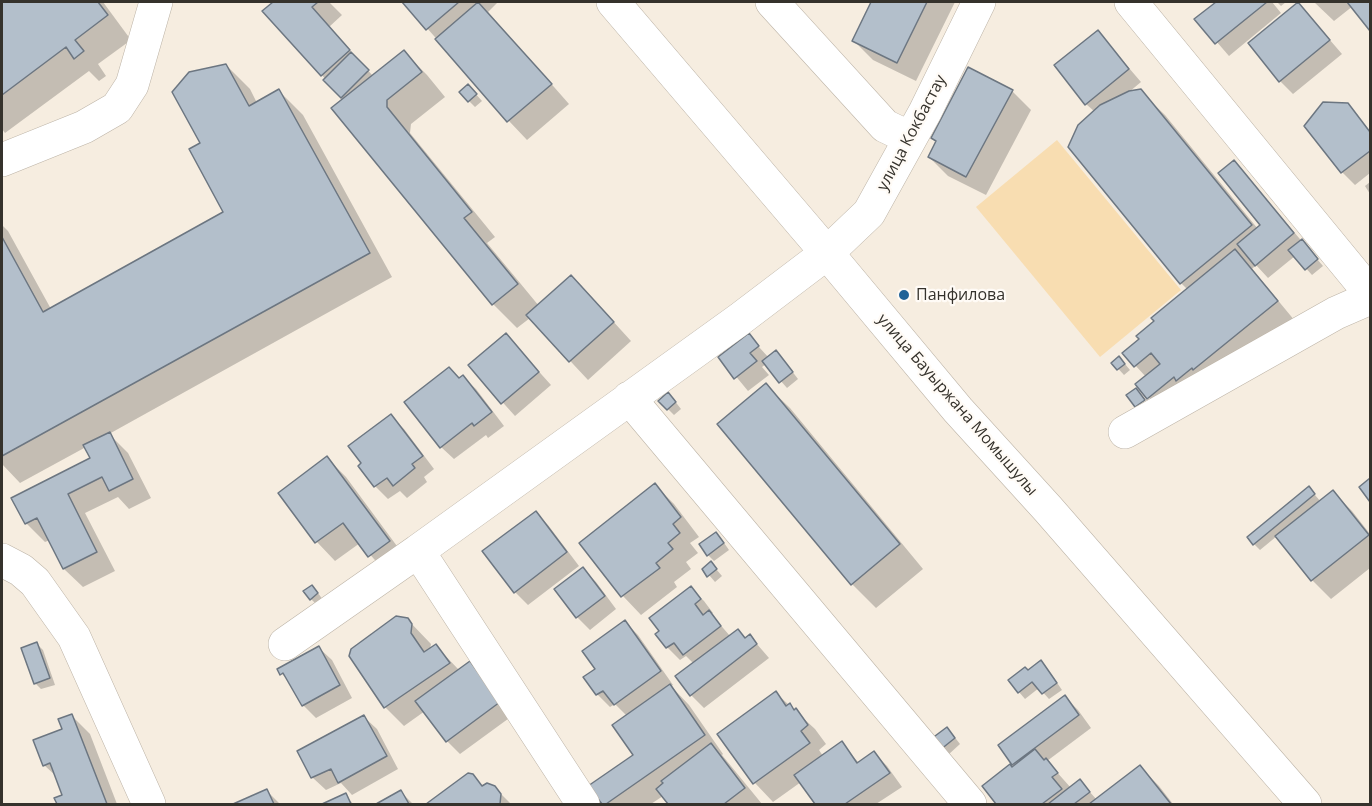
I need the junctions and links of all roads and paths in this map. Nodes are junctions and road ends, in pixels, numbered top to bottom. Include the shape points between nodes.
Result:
1 (156, 2) edge
2 (613, 2) edge
3 (772, 2) edge
4 (979, 2) edge
5 (1131, 2) edge
6 (910, 138) junction
7 (2, 160) edge
8 (827, 253) junction
9 (1371, 293) edge
10 (1371, 298) edge
11 (629, 398) junction
12 (1125, 432) dead end
13 (418, 551) junction
14 (2, 560) edge
15 (285, 644) dead end
16 (149, 804) edge
17 (583, 804) edge
18 (970, 804) edge
19 (1305, 804) edge

1 - 7 street via 132,85 117,108 84,127
2 - 8 street, улица Бауыржана Момышулы
3 - 6 street via 885,126
4 - 6 street, улица Кокбастау
5 - 9 street
6 - 8 street, улица Кокбастау via 869,213
8 - 11 street, улица Кокбастау
8 - 19 street, улица Бауыржана Момышулы via 958,410
10 - 12 street via 1336,313
11 - 13 street, улица Кокбастау
11 - 18 street
13 - 15 street, улица Кокбастау
13 - 17 street
14 - 16 street via 34,582 74,637

